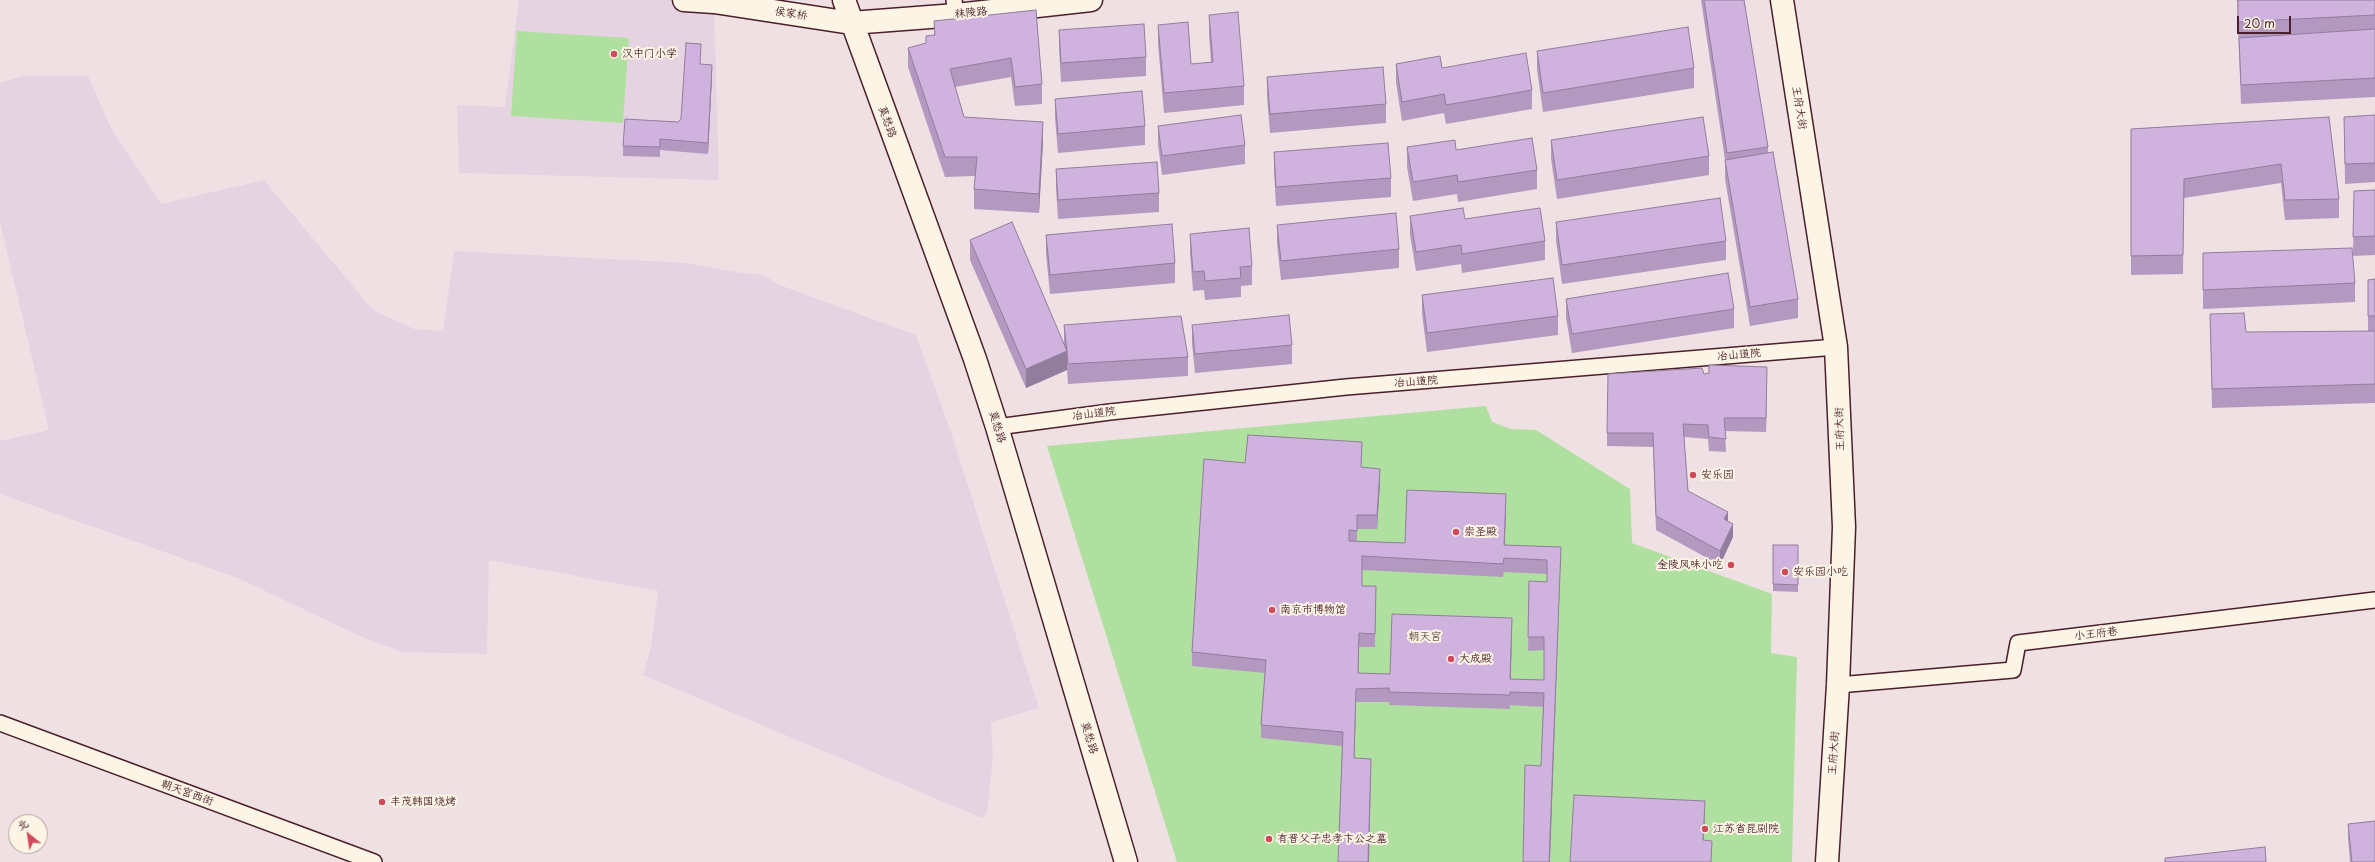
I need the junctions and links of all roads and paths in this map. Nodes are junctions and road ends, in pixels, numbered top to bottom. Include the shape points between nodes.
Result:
1 (684, 0) edge
2 (844, 0) edge
3 (1091, 0) edge
4 (1782, 0) edge
5 (955, 8) edge
6 (851, 23) junction
7 (1836, 347) junction
8 (997, 427) junction
9 (2375, 600) edge
10 (1838, 685) junction
11 (0, 723) edge
12 (370, 861) edge
13 (1126, 862) edge
14 (1826, 862) edge

1 - 6 street, 侯家桥 via 714,2
2 - 6 street, 莫愁路
3 - 5 street, 秣陵路
4 - 7 street, 王府大街
5 - 6 street, 秣陵路
6 - 8 street, 莫愁路 via 975,359
7 - 8 street, 冶山道院 via 1346,387 1110,412
7 - 10 street, 王府大街 via 1844,527
8 - 13 street, 莫愁路
9 - 10 street, 小王府巷 via 2018,643 2013,670
10 - 14 street, 王府大街
11 - 12 street, 朝天宫西街

